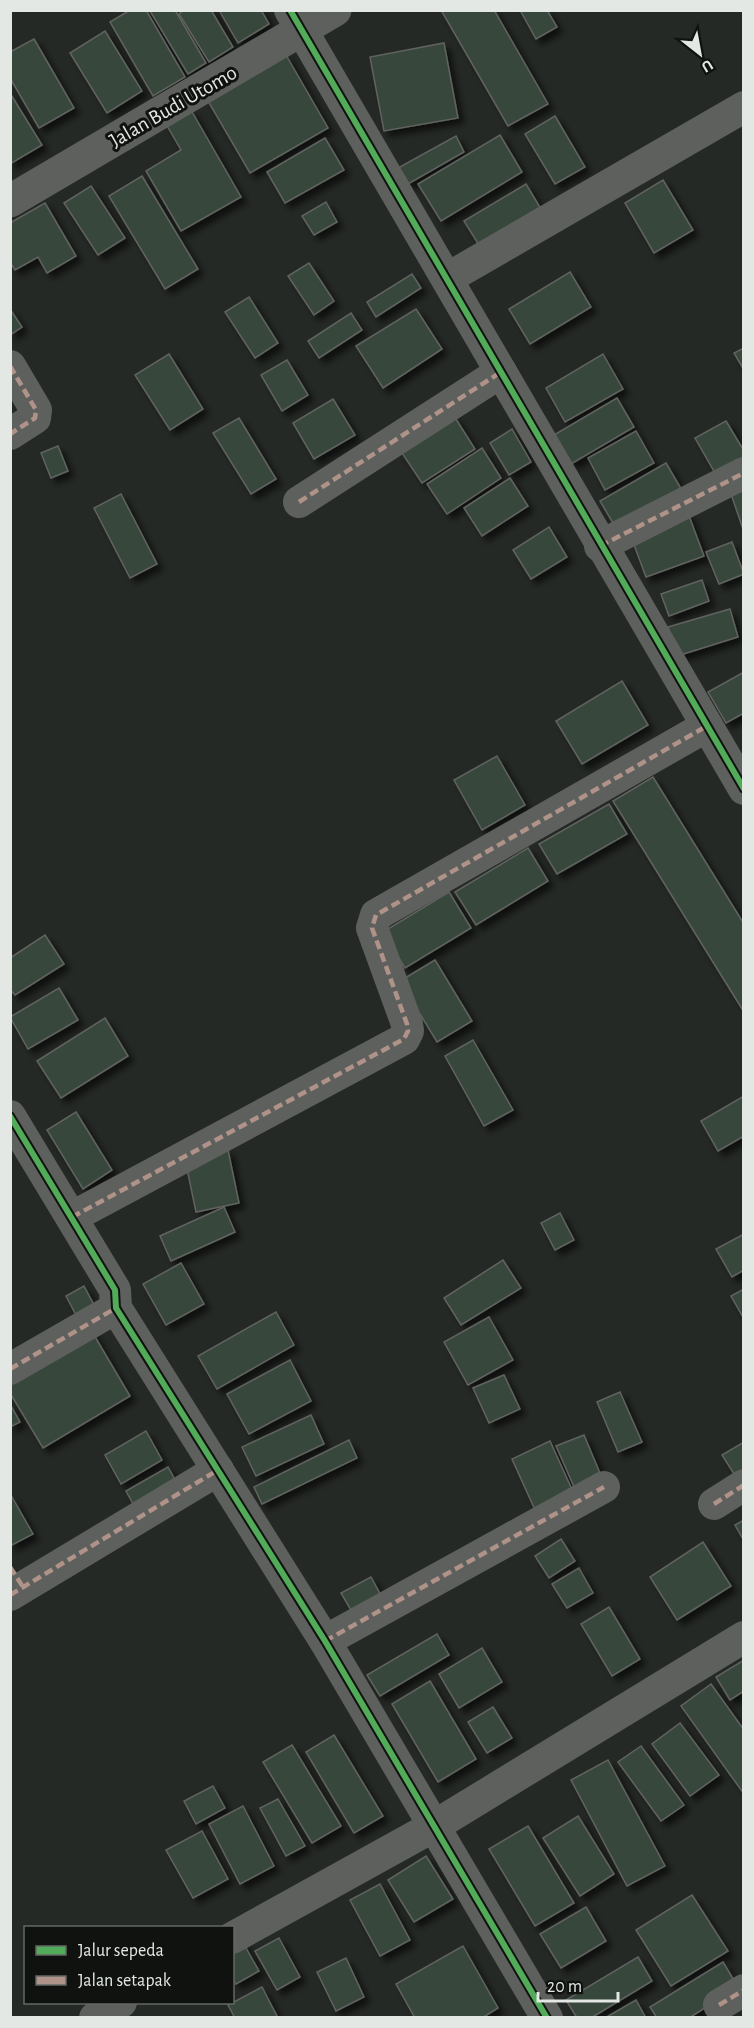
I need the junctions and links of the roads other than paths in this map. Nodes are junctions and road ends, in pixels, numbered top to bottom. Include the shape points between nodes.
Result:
1 (335, 10) edge
2 (296, 20) edge
3 (744, 107) edge
4 (10, 201) edge
5 (448, 278) junction
6 (10, 366) edge
7 (501, 372) junction
8 (10, 434) edge
9 (744, 473) edge
10 (299, 502) dead end
11 (600, 546) junction
12 (707, 726) junction
13 (744, 789) edge
14 (10, 1116) edge
15 (72, 1217) junction
16 (116, 1308) junction
17 (10, 1369) edge
18 (218, 1470) junction
19 (744, 1485) edge
20 (604, 1487) dead end
21 (714, 1504) dead end
22 (15, 1583) edge
23 (744, 1637) edge
24 (325, 1641) junction
25 (436, 1825) junction
26 (234, 1937) edge
27 (118, 2004) edge
28 (95, 2018) edge
29 (547, 2018) edge

1 - 2 street, Jalan Budi Utomo
2 - 4 street, Jalan Budi Utomo
2 - 5 street
3 - 5 street
5 - 7 street
6 - 8 street via 36,410 35,418
7 - 10 street
7 - 11 street
9 - 11 street
11 - 12 street
12 - 13 street
12 - 15 street via 376,915 372,928 407,1024 408,1031 399,1042
14 - 15 street
15 - 16 street via 115,1290
16 - 17 street
16 - 18 street
18 - 22 street
18 - 24 street
19 - 21 street
20 - 24 street
23 - 25 street
24 - 25 street
25 - 26 street
25 - 29 street
27 - 28 street

